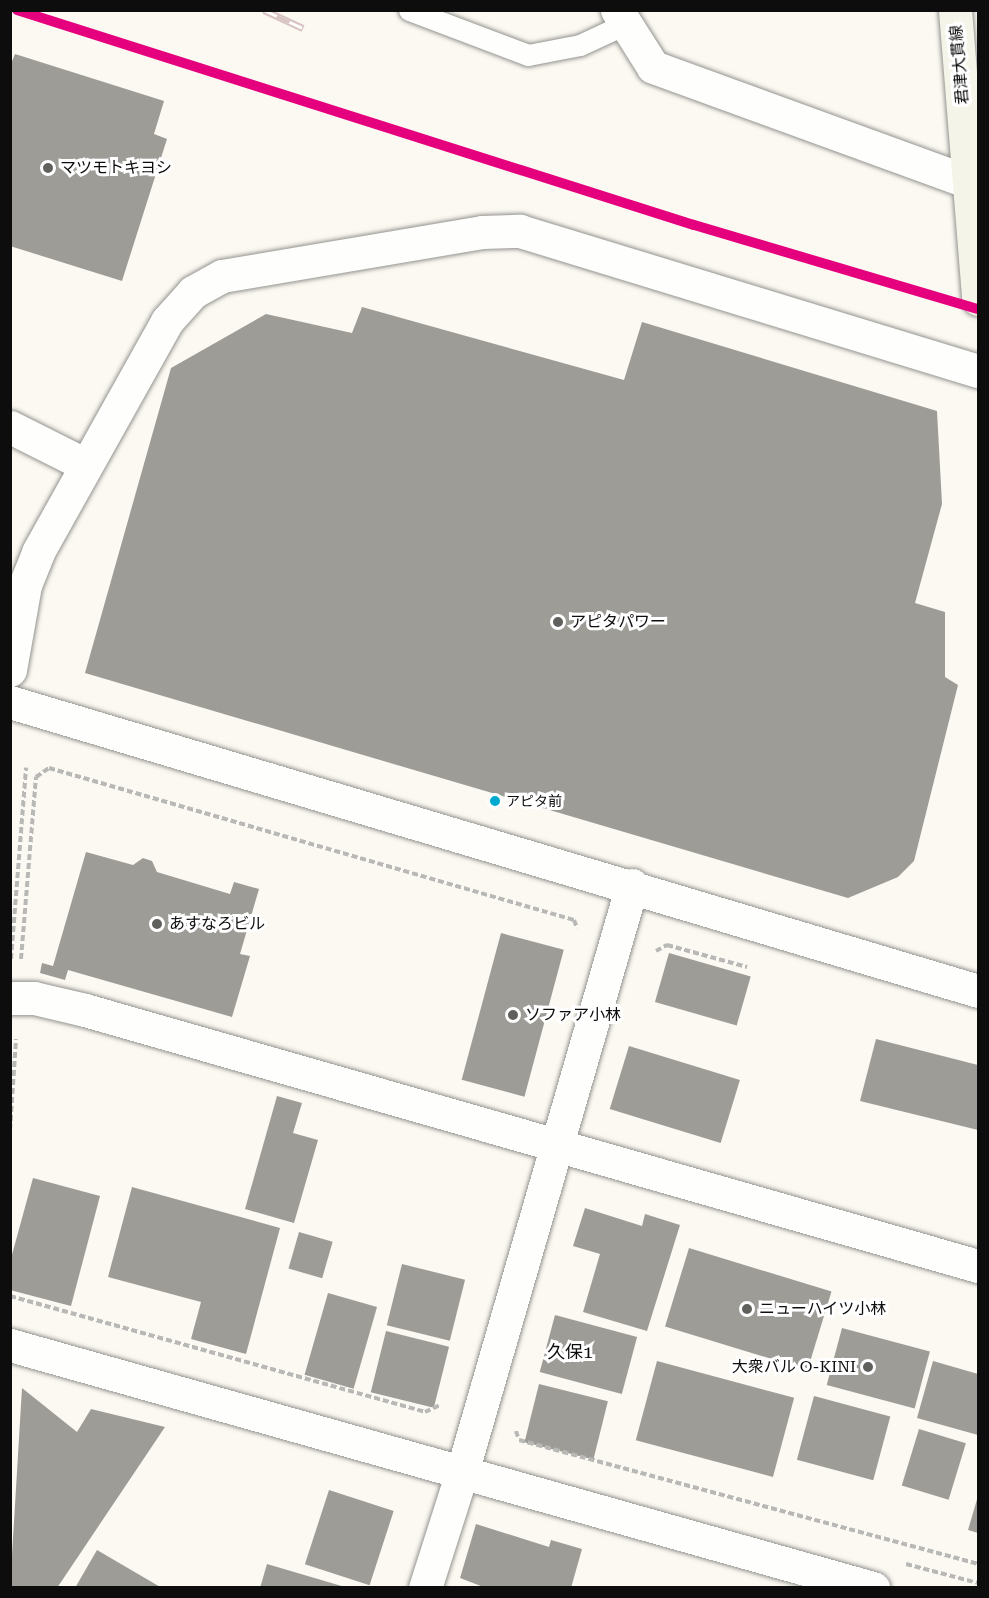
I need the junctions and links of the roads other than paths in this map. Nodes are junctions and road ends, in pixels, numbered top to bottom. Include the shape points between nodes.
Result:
1 (409, 10) edge
2 (955, 10) edge
3 (621, 17) edge
4 (974, 184) edge
5 (978, 298) edge
6 (978, 371) edge
7 (10, 427) edge
8 (86, 465) junction
9 (10, 670) edge
10 (10, 702) edge
11 (632, 885) junction
12 (15, 984) edge
13 (978, 991) edge
14 (555, 1145) junction
15 (978, 1266) edge
16 (10, 1345) edge
17 (463, 1469) junction
18 (425, 1587) edge
19 (873, 1587) edge

1 - 3 lane via 528,55 580,45
2 - 4 main road, 君津大貫線
3 - 4 street via 652,67
4 - 5 main road, 君津大貫線
6 - 8 street via 520,231 482,232 222,276 193,291 166,321
7 - 8 street
8 - 9 street via 38,552 25,585
10 - 11 street
11 - 13 street
11 - 14 street
12 - 14 street via 34,998
14 - 15 street
14 - 17 street
16 - 17 street
17 - 18 street
17 - 19 street

